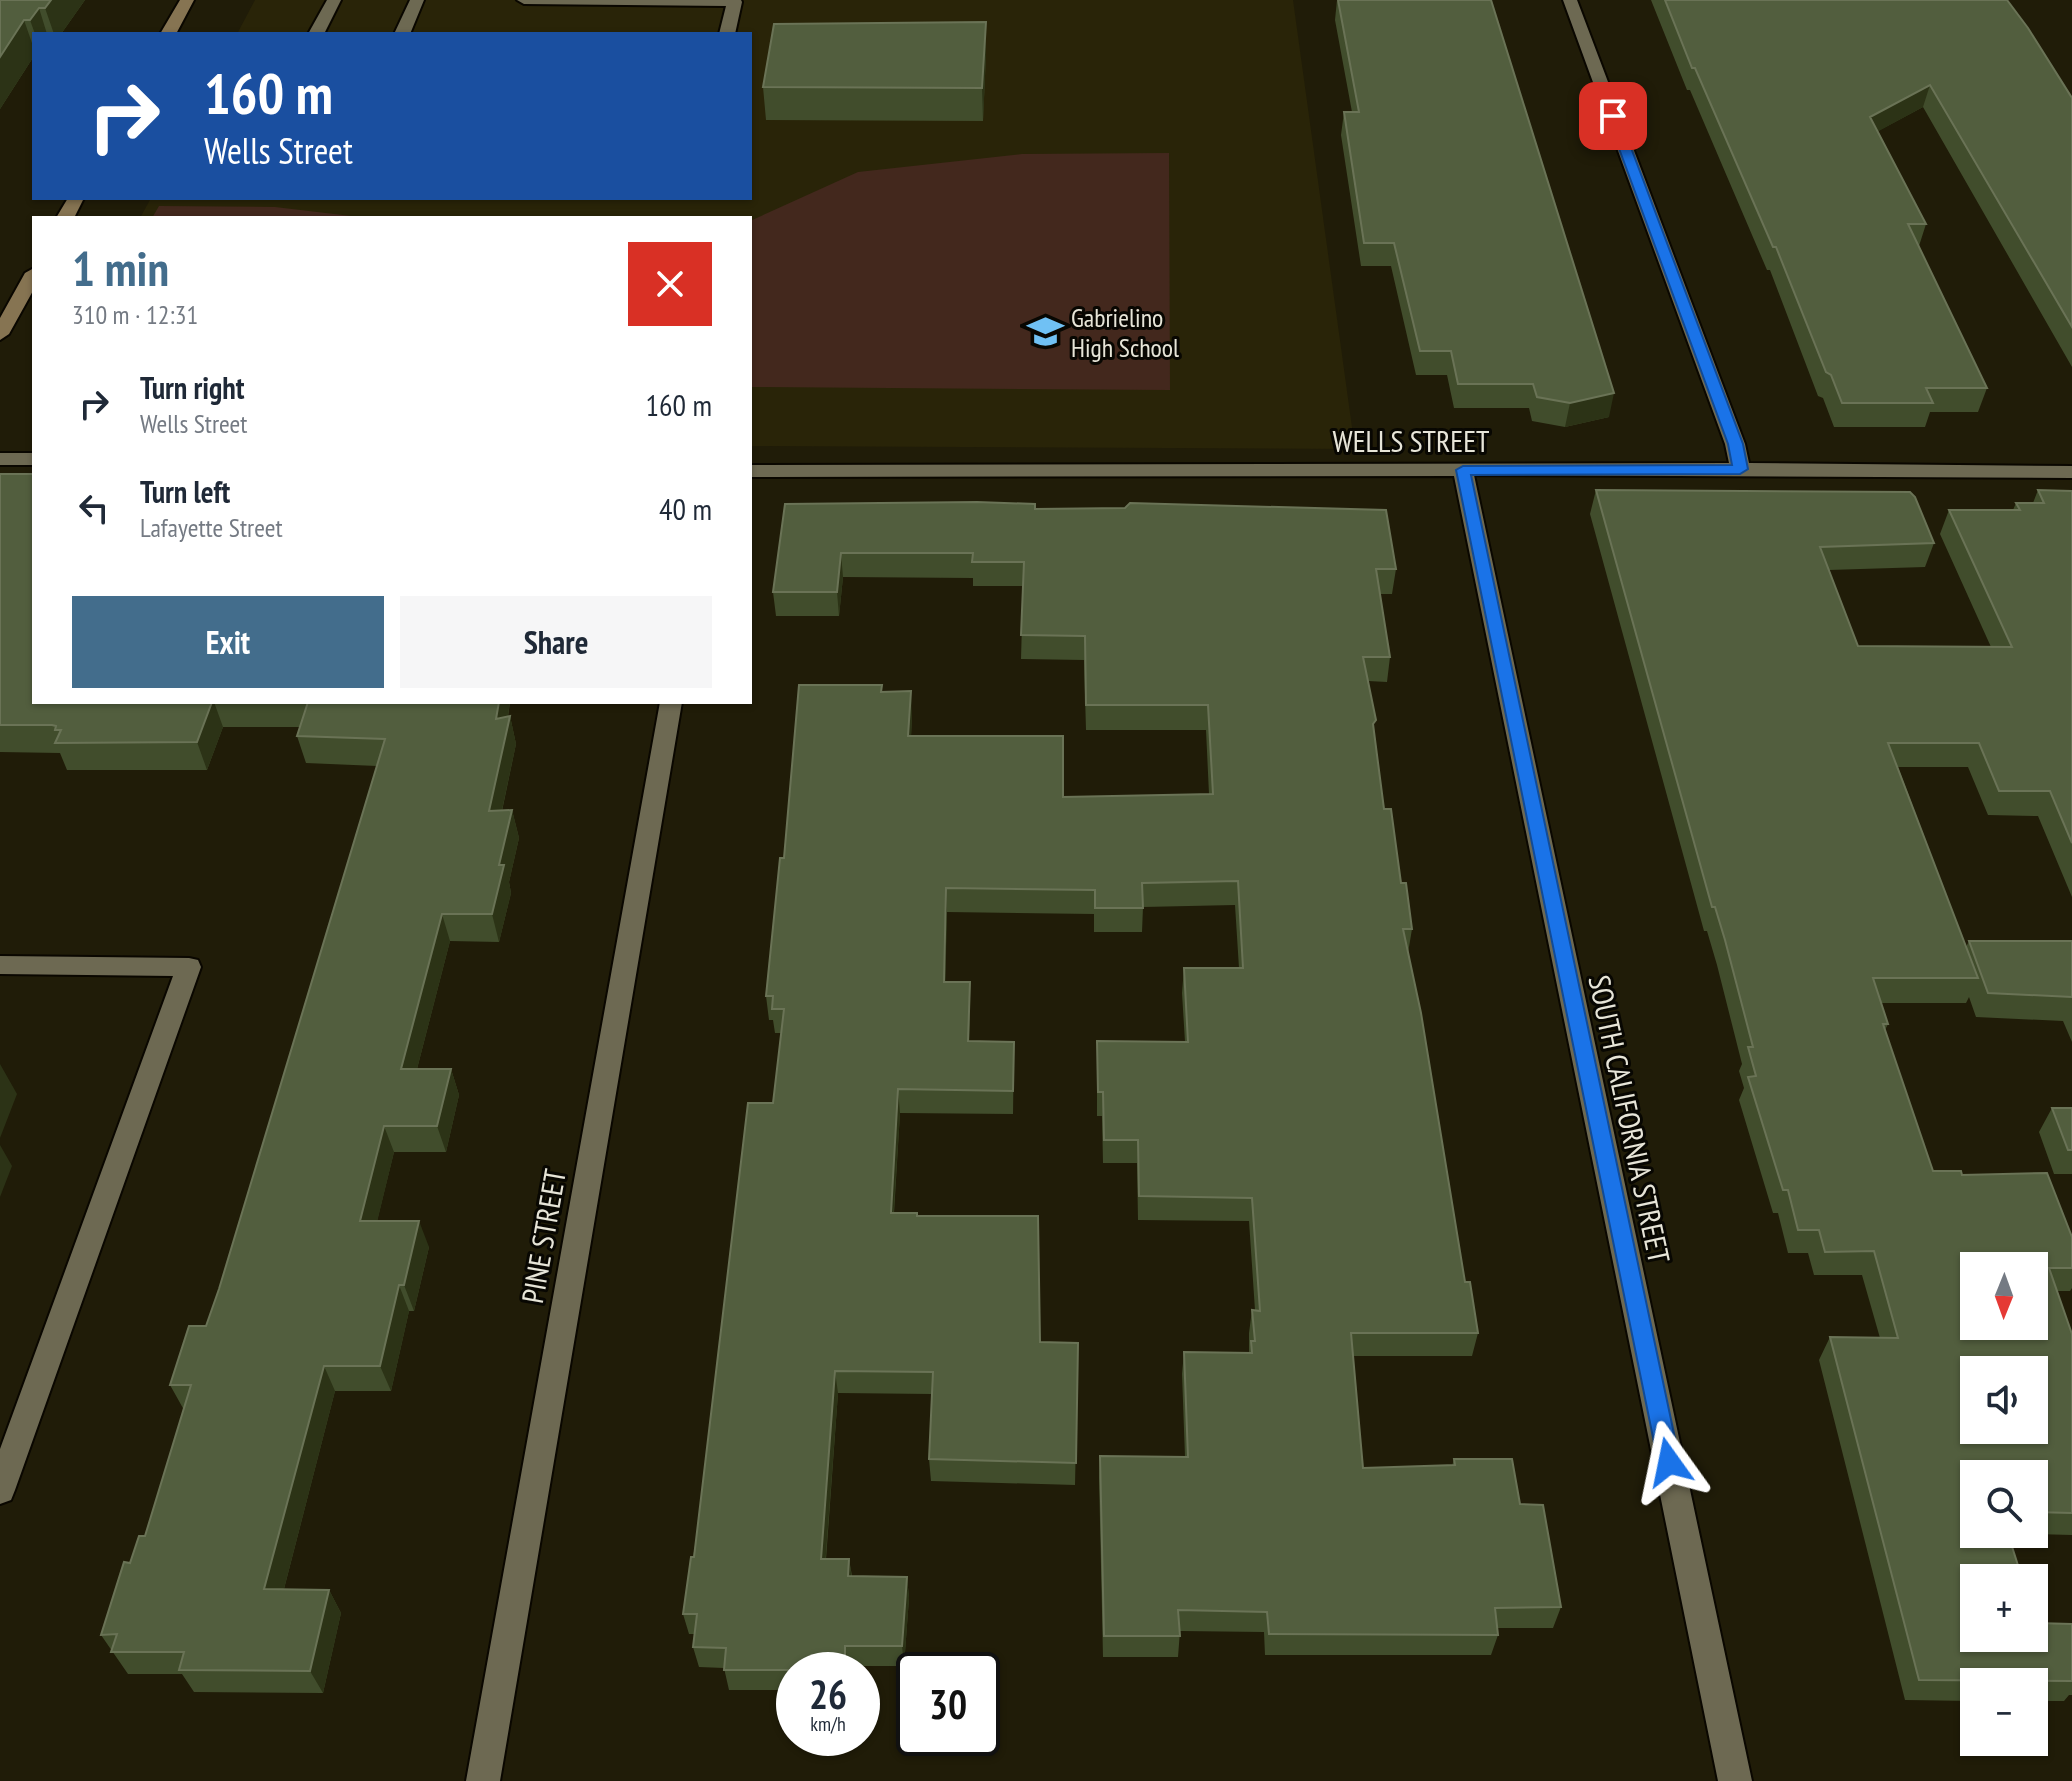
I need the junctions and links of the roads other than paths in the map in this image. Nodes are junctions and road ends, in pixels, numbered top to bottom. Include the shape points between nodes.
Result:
1 (187, 0) edge
2 (334, 0) edge
3 (417, 0) edge
4 (524, 0) edge
5 (1570, 0) edge
6 (169, 32) edge
7 (317, 32) edge
8 (403, 32) edge
9 (728, 32) edge
10 (32, 277) edge
11 (0, 334) edge
12 (0, 459) edge
13 (32, 459) edge
14 (1740, 469) junction
15 (1463, 470) junction
16 (752, 471) edge
17 (2072, 472) edge
18 (671, 704) edge
19 (0, 965) edge
20 (0, 1490) edge
21 (483, 1781) edge
22 (1735, 1781) edge

1 - 6 main road
2 - 7 street
3 - 8 street
4 - 9 street via 735,2
5 - 14 street
10 - 11 main road
12 - 13 street
14 - 15 street, WELLS STREET
14 - 17 street, WELLS STREET
15 - 16 street, WELLS STREET
15 - 22 street, SOUTH CALIFORNIA STREET
18 - 21 street, PINE STREET
19 - 20 street via 189,967

